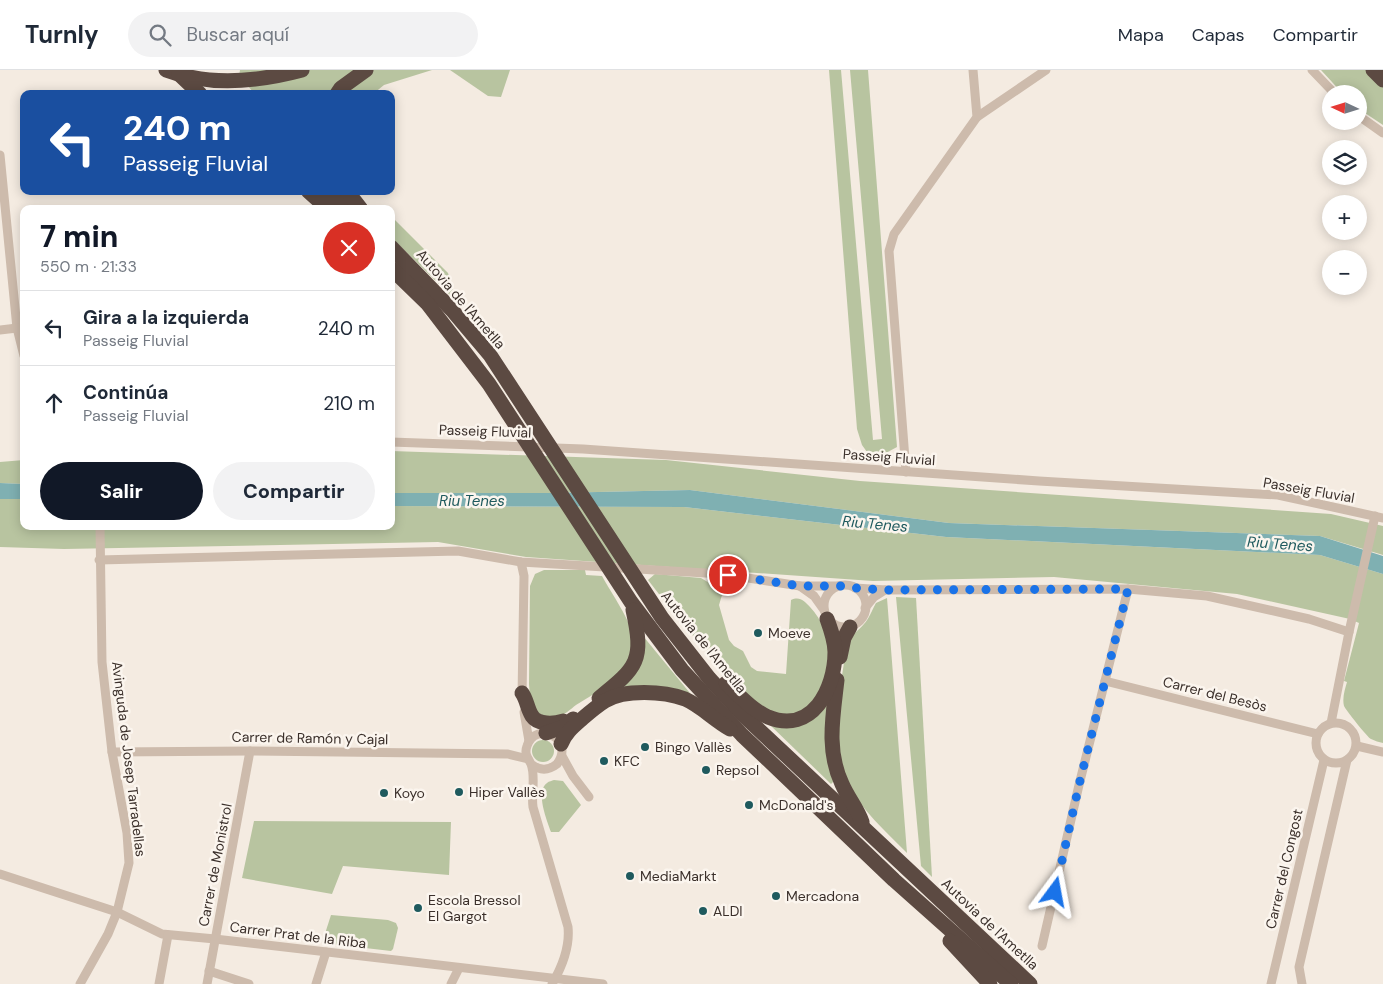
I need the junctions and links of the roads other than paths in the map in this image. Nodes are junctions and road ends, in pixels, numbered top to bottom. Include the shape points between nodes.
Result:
1 (166, 70) edge
2 (175, 70) edge
3 (198, 70) edge
4 (302, 70) edge
5 (366, 70) edge
6 (973, 70) edge
7 (1046, 70) edge
8 (1312, 70) edge
9 (1373, 70) edge
10 (1383, 80) edge
11 (1326, 85) edge
12 (196, 90) edge
13 (219, 90) edge
14 (340, 90) edge
15 (977, 117) junction
16 (1368, 122) edge
17 (1383, 133) edge
18 (0, 155) edge
19 (312, 195) edge
20 (332, 195) edge
21 (350, 195) edge
22 (324, 205) edge
23 (343, 205) edge
24 (358, 205) edge
25 (395, 250) edge
26 (395, 272) edge
27 (17, 328) junction
28 (0, 330) edge
29 (20, 340) edge
30 (395, 442) edge
31 (906, 472) junction
32 (1379, 517) edge
33 (100, 530) edge
34 (99, 560) junction
35 (521, 562) junction
36 (800, 586) junction
37 (840, 586) junction
38 (855, 588) junction
39 (1128, 589) junction
40 (886, 590) junction
41 (631, 602) junction
42 (865, 608) junction
43 (826, 615) junction
44 (850, 627) junction
45 (1349, 632) junction
46 (678, 640) junction
47 (1105, 681) junction
48 (522, 693) junction
49 (580, 713) junction
50 (527, 722) junction
51 (1332, 723) junction
52 (544, 733) junction
53 (1318, 734) junction
54 (742, 735) junction
55 (528, 744) junction
56 (1357, 746) junction
57 (561, 750) junction
58 (250, 751) junction
59 (112, 752) junction
60 (1383, 752) edge
61 (508, 754) junction
62 (1324, 760) junction
63 (1347, 760) junction
64 (529, 762) junction
65 (549, 769) junction
66 (573, 776) junction
67 (533, 784) junction
68 (589, 797) dead end
69 (865, 828) junction
70 (0, 874) edge
71 (894, 880) junction
72 (116, 912) junction
73 (168, 935) junction
74 (215, 939) junction
75 (1042, 946) dead end
76 (326, 952) junction
77 (459, 968) junction
78 (209, 971) junction
79 (554, 981) edge
80 (80, 984) edge
81 (159, 984) edge
82 (207, 984) edge
83 (249, 984) edge
84 (316, 984) edge
85 (452, 984) edge
86 (603, 984) edge
87 (990, 984) edge
88 (1011, 984) edge
89 (1030, 984) edge
90 (1271, 984) edge
91 (1302, 984) edge

1 - 4 highway via 213,80 272,78
2 - 12 highway
3 - 13 highway
5 - 14 highway
6 - 15 street
7 - 15 street
8 - 11 street
9 - 10 highway
15 - 31 street via 894,234 889,251
16 - 17 street
18 - 27 street
19 - 22 highway
20 - 23 highway
21 - 24 highway
25 - 46 highway, Autovia de l'Ametlla via 490,355
26 - 41 highway, Autovia de l'Ametlla via 427,303 490,384
27 - 28 street
27 - 29 street
30 - 31 street, Passeig Fluvial via 583,449
31 - 32 street, Passeig Fluvial via 1278,495
32 - 45 street
33 - 34 street, Avinguda de Josep Tarradellas
34 - 35 street via 458,551
34 - 59 street, Avinguda de Josep Tarradellas via 102,662
35 - 36 street via 722,574
35 - 48 street via 524,576
36 - 37 street
36 - 43 street via 814,596
37 - 38 street
37 - 43 street via 827,595 824,603
38 - 40 street
38 - 42 street via 863,596
39 - 40 street
39 - 45 street via 1207,596 1309,619
39 - 47 street
40 - 42 street
41 - 49 highway via 639,644 638,656 617,684
41 - 54 highway, Autovia de l'Ametlla via 682,670
42 - 44 street via 861,620
43 - 44 street via 838,626
43 - 46 highway via 835,654 826,695 815,710 797,720 779,720 761,713
44 - 69 highway via 842,644 831,741 841,783
45 - 51 street
46 - 69 highway, Autovia de l'Ametlla via 741,713
47 - 53 street, Carrer del Besòs
47 - 75 street
48 - 49 highway via 532,716 545,723 559,722
48 - 50 street
49 - 52 highway via 563,727
50 - 52 street
50 - 55 street
51 - 53 street
51 - 56 street via 1350,728
52 - 55 street via 535,736
52 - 57 street via 556,738
53 - 62 street via 1317,749
54 - 57 highway via 682,698 634,693 605,701 567,732
54 - 71 highway, Autovia de l'Ametlla
55 - 61 street, Carrer de Ramón y Cajal
55 - 64 street
56 - 60 street
56 - 63 street
57 - 65 street via 557,764
57 - 66 street
58 - 59 street, Carrer de Ramón y Cajal
58 - 61 street, Carrer de Ramón y Cajal
58 - 74 street, Carrer de Monistrol
59 - 72 street, Avinguda de Josep Tarradellas via 129,863
61 - 64 street, Carrer de Ramón y Cajal
62 - 63 street via 1340,763
62 - 90 street, Carrer del Congost
63 - 91 street via 1300,967
64 - 65 street via 536,768
64 - 67 street
65 - 66 street
65 - 67 street
66 - 68 street
67 - 79 street via 533,807 570,939
69 - 89 highway, Autovia de l'Ametlla
70 - 72 street, Carrer Prat de la Riba
71 - 87 highway via 909,900
71 - 88 highway, Autovia de l'Ametlla
72 - 73 street, Carrer Prat de la Riba
72 - 80 street, Avinguda de Josep Tarradellas via 108,934
73 - 74 street, Carrer Prat de la Riba
73 - 81 street
74 - 76 street, Carrer Prat de la Riba
74 - 78 street, Carrer de Monistrol
76 - 77 street, Carrer Prat de la Riba
76 - 84 street
77 - 79 street, Carrer Prat de la Riba
77 - 85 street
78 - 82 street, Carrer de Monistrol
78 - 83 street
79 - 86 street, Carrer Prat de la Riba

